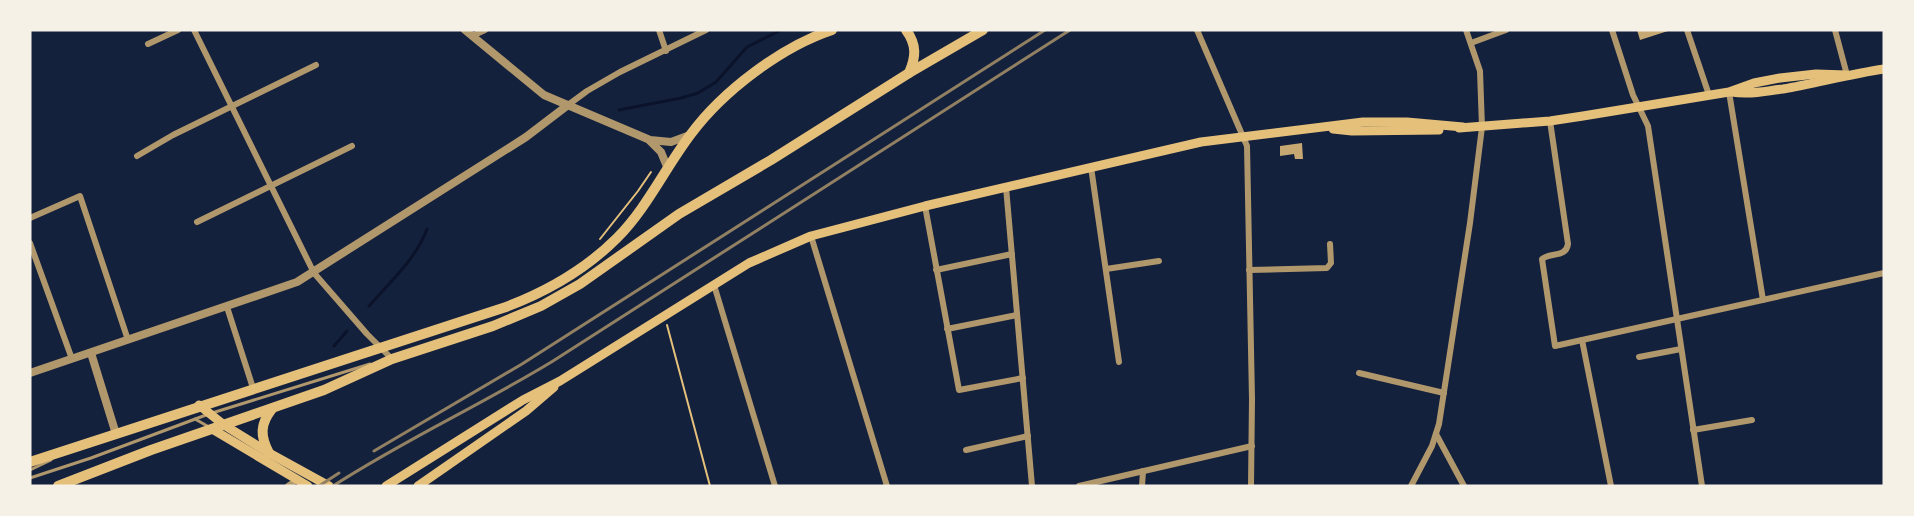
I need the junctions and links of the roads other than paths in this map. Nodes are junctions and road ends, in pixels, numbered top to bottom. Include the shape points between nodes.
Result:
1 (178, 30) edge
2 (194, 30) edge
3 (485, 30) edge
4 (659, 30) edge
5 (706, 30) edge
6 (832, 30) edge
7 (906, 30) edge
8 (983, 30) edge
9 (1197, 30) edge
10 (1466, 30) edge
11 (1506, 30) edge
12 (1612, 30) edge
13 (1687, 30) edge
14 (1835, 30) edge
15 (468, 33) edge
16 (1470, 43) junction
17 (148, 44) dead end
18 (666, 51) junction
19 (316, 65) dead end
20 (1884, 69) edge
21 (909, 73) junction
22 (1847, 75) junction
23 (1729, 92) junction
24 (1709, 95) junction
25 (568, 105) junction
26 (231, 106) junction
27 (1640, 106) junction
28 (1550, 121) junction
29 (1482, 127) junction
30 (690, 135) junction
31 (1243, 135) junction
32 (650, 141) junction
33 (352, 146) dead end
34 (137, 156) dead end
35 (1091, 167) junction
36 (668, 169) junction
37 (271, 185) junction
38 (1006, 187) junction
39 (925, 206) junction
40 (30, 218) edge
41 (197, 222) dead end
42 (811, 236) junction
43 (30, 243) edge
44 (1330, 244) dead end
45 (1012, 254) junction
46 (1159, 261) dead end
47 (1106, 269) junction
48 (936, 270) junction
49 (1250, 270) junction
50 (314, 273) junction
51 (1884, 273) edge
52 (714, 285) junction
53 (1763, 300) junction
54 (227, 307) junction
55 (1017, 315) junction
56 (1676, 319) junction
57 (947, 329) junction
58 (128, 340) junction
59 (1581, 340) junction
60 (381, 348) junction
61 (1681, 349) junction
62 (91, 352) junction
63 (1639, 357) dead end
64 (72, 359) junction
65 (392, 359) junction
66 (1119, 362) dead end
67 (30, 373) edge
68 (1359, 373) dead end
69 (1023, 378) junction
70 (560, 381) junction
71 (253, 388) junction
72 (1444, 393) junction
73 (199, 405) junction
74 (274, 408) junction
75 (211, 413) junction
76 (195, 419) junction
77 (1752, 420) dead end
78 (224, 425) junction
79 (212, 429) junction
80 (1693, 430) junction
81 (116, 434) junction
82 (1436, 434) junction
83 (1028, 436) junction
84 (1252, 446) junction
85 (966, 450) dead end
86 (62, 451) junction
87 (269, 453) junction
88 (30, 462) edge
89 (30, 470) edge
90 (1143, 471) junction
91 (30, 478) edge
92 (298, 479) junction
93 (58, 486) edge
94 (288, 486) edge
95 (308, 486) edge
96 (329, 486) edge
97 (386, 486) edge
98 (418, 486) edge
99 (775, 486) edge
100 (887, 486) edge
101 (1032, 486) edge
102 (1079, 486) edge
103 (1142, 486) edge
104 (1251, 486) edge
105 (1411, 486) edge
106 (1464, 486) edge
107 (1611, 486) edge
108 (1702, 486) edge

1 - 17 street
2 - 26 street
3 - 15 street
4 - 18 street
5 - 18 street
6 - 30 main road via 789,51 747,79 718,103
7 - 21 main road via 915,47
8 - 21 main road
9 - 31 street
10 - 16 street
11 - 16 street
12 - 27 street
13 - 24 street
14 - 22 street
15 - 25 street via 535,89
16 - 29 street via 1480,71
18 - 25 street via 620,72
19 - 26 street
20 - 22 main road
21 - 65 main road via 661,225 559,297 510,320
22 - 23 main road via 1755,93
23 - 24 main road
23 - 53 street
24 - 27 main road
25 - 32 street
25 - 50 street via 526,138
26 - 34 street
26 - 37 street
27 - 28 main road
27 - 56 street via 1648,126
28 - 29 main road
28 - 59 street via 1568,248 1542,259 1555,346
29 - 31 main road via 1347,123
29 - 72 street
30 - 32 street via 671,142
30 - 36 main road
31 - 35 main road
31 - 49 street via 1248,154
32 - 36 street via 663,155
33 - 37 street
35 - 38 main road
35 - 47 street
36 - 60 main road via 622,232 598,256 565,279 506,307
37 - 41 street
37 - 50 street
38 - 39 main road
38 - 45 street
39 - 42 main road
39 - 48 street
40 - 58 street via 80,196
42 - 52 main road via 761,257
42 - 100 street
43 - 64 street
44 - 49 street via 1331,262 1327,268
45 - 48 street
45 - 55 street
46 - 47 street
47 - 66 street
48 - 57 street
49 - 84 street
50 - 54 street via 287,287
50 - 60 street
51 - 53 street
52 - 70 main road
52 - 99 street
53 - 56 street
54 - 58 street
54 - 71 street
55 - 57 street
55 - 69 street
56 - 59 street
56 - 61 street
57 - 69 street via 959,390
58 - 62 street
59 - 107 street
60 - 65 street
60 - 71 main road
61 - 63 street
61 - 80 street
62 - 64 street
62 - 81 street
64 - 67 street
65 - 74 main road
65 - 75 lane
68 - 72 street
69 - 83 street
70 - 97 main road
70 - 98 main road via 526,411
71 - 73 main road
72 - 82 street
73 - 75 main road
73 - 81 main road
74 - 78 main road
74 - 87 main road via 262,427
75 - 76 lane
75 - 78 main road
76 - 79 lane
76 - 91 lane
77 - 80 street
78 - 79 main road
78 - 87 main road
79 - 92 main road
79 - 93 main road
80 - 108 street
81 - 86 main road
82 - 105 street
82 - 106 street
83 - 85 street
83 - 101 street
84 - 90 street
84 - 104 street
86 - 88 main road
86 - 89 lane
87 - 96 main road
90 - 102 street
90 - 103 street
92 - 94 street
92 - 95 main road

